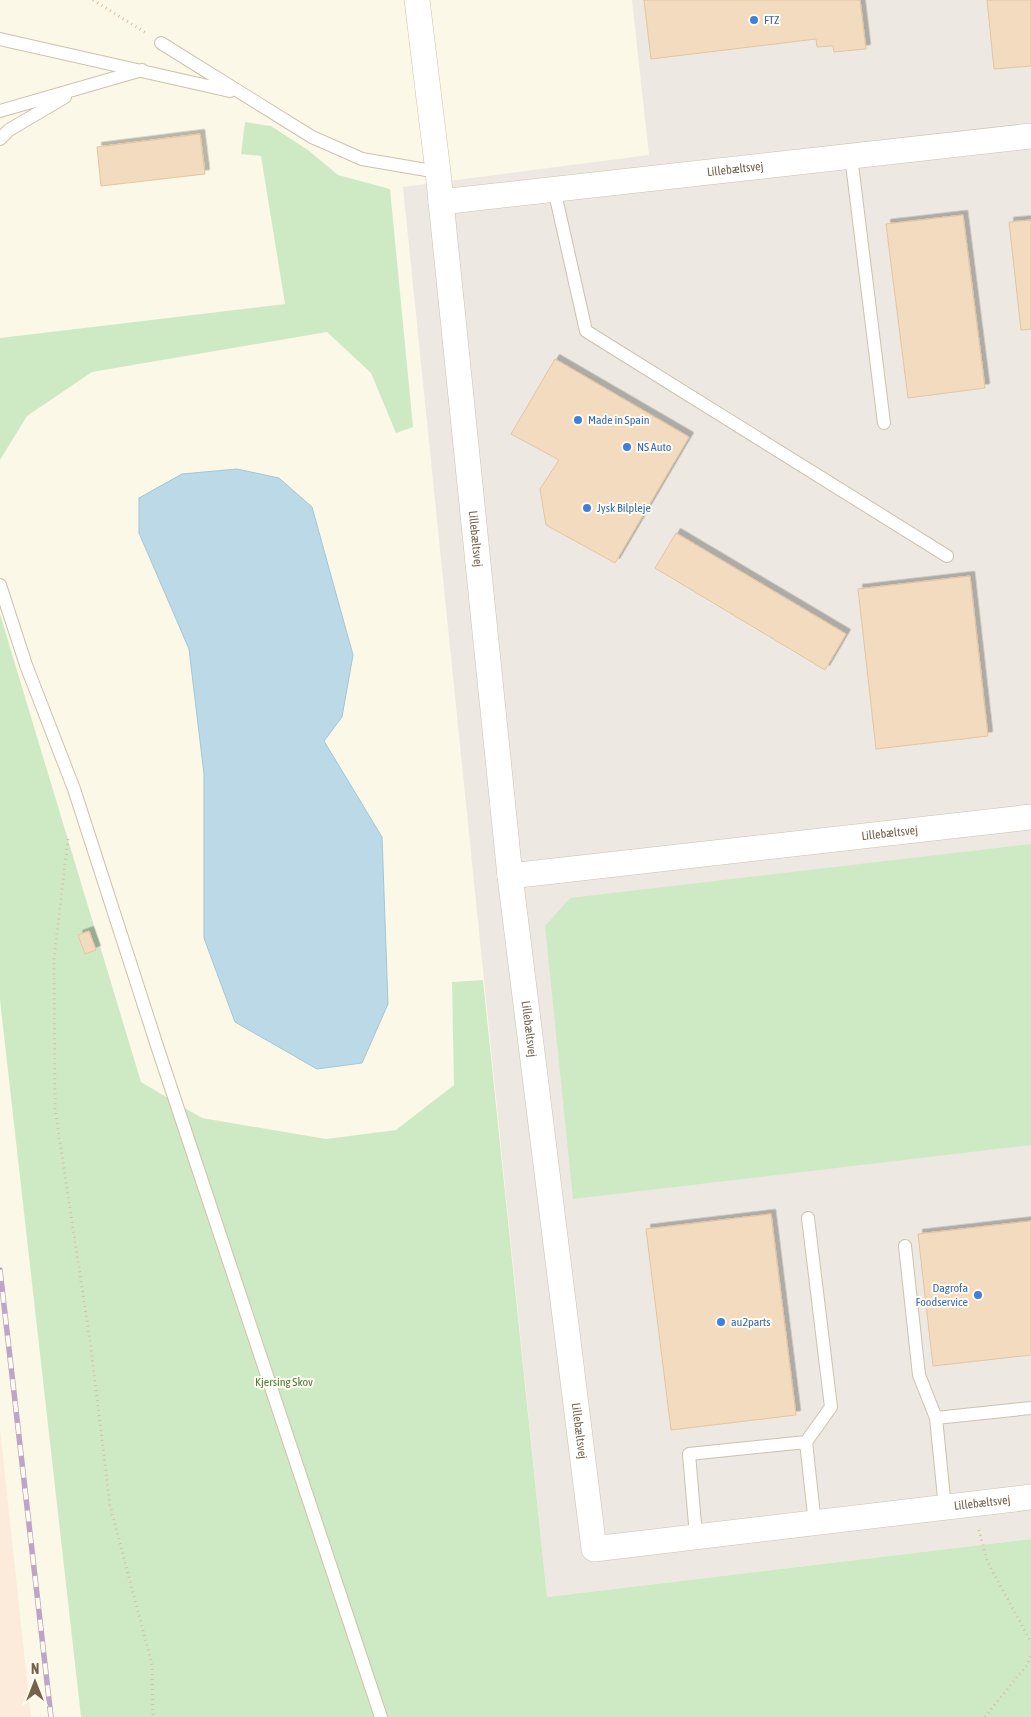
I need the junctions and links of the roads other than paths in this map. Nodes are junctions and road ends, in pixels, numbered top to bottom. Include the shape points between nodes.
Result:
1 (417, 0) edge
2 (0, 39) edge
3 (161, 43) road end
4 (143, 70) junction
5 (80, 88) junction
6 (242, 94) junction
7 (0, 111) edge
8 (1031, 136) edge
9 (0, 139) edge
10 (850, 156) junction
11 (438, 172) junction
12 (554, 189) junction
13 (441, 202) junction
14 (884, 423) dead end
15 (947, 556) dead end
16 (0, 585) edge
17 (1031, 817) edge
18 (510, 876) junction
19 (808, 1218) dead end
20 (905, 1246) dead end
21 (1031, 1408) edge
22 (936, 1418) junction
23 (806, 1442) junction
24 (1031, 1497) edge
25 (945, 1508) junction
26 (815, 1524) junction
27 (696, 1536) junction
28 (381, 1717) edge

1 - 11 street, Lillebæltsvej
2 - 4 lane
3 - 6 lane
4 - 5 lane
4 - 6 lane
5 - 7 lane
5 - 9 lane via 9,130
6 - 11 lane via 312,137 362,159
8 - 10 street, Lillebæltsvej
10 - 12 street, Lillebæltsvej
10 - 14 lane
11 - 13 street, Lillebæltsvej
12 - 13 street, Lillebæltsvej
12 - 15 lane via 586,331
13 - 18 street, Lillebæltsvej
16 - 28 lane via 26,665 74,789
17 - 18 street, Lillebæltsvej
18 - 27 street, Lillebæltsvej via 594,1549
19 - 23 lane via 831,1407
20 - 22 lane via 919,1375
21 - 22 lane
22 - 25 lane
23 - 26 lane
23 - 27 lane via 689,1454
24 - 25 street, Lillebæltsvej
25 - 26 street, Lillebæltsvej
26 - 27 street, Lillebæltsvej

